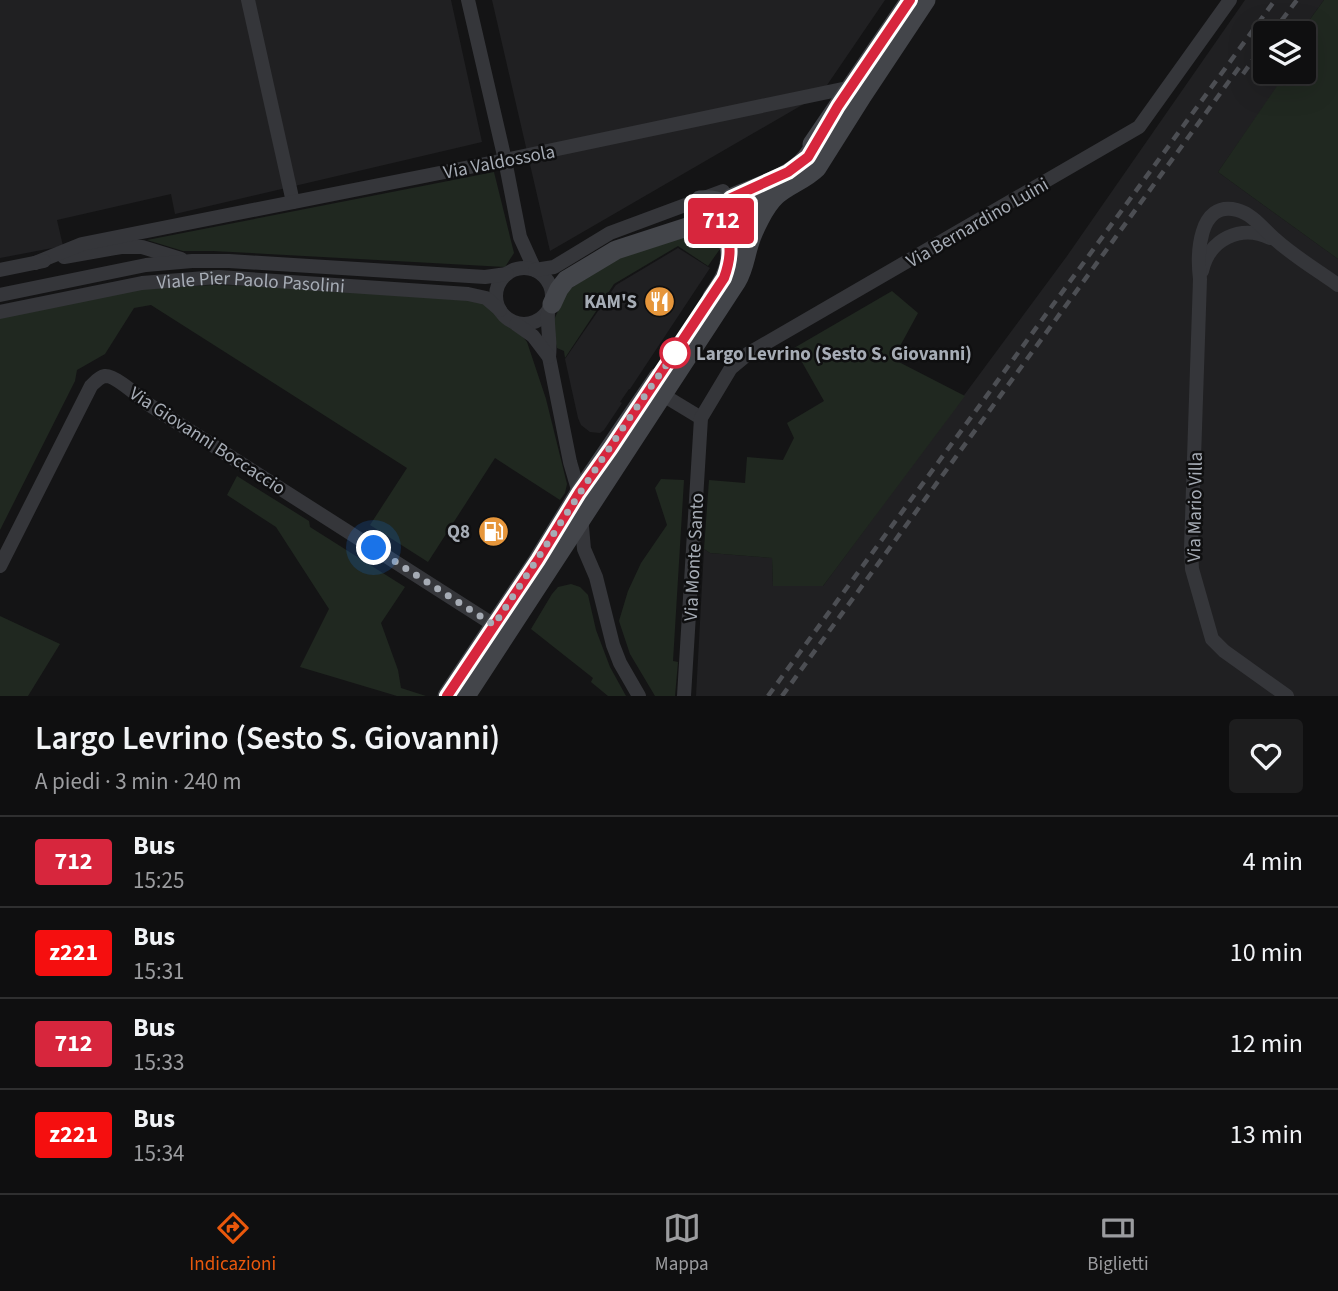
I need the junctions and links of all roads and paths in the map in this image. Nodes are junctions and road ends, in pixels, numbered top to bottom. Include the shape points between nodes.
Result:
1 (247, 0) edge
2 (468, 0) edge
3 (910, 0) edge
4 (926, 0) edge
5 (1230, 0) edge
6 (852, 87) junction
7 (505, 160) junction
8 (784, 190) junction
9 (700, 200) joint
10 (293, 202) junction
11 (725, 211) junction
12 (145, 232) joint
13 (520, 237) junction
14 (1277, 241) junction
15 (192, 261) junction
16 (35, 263) junction
17 (0, 270) edge
18 (535, 270) junction
19 (510, 272) junction
20 (1200, 279) junction
21 (737, 281) junction
22 (1338, 285) edge
23 (0, 295) edge
24 (550, 308) junction
25 (500, 310) junction
26 (0, 312) edge
27 (515, 323) junction
28 (548, 357) junction
29 (663, 395) junction
30 (701, 418) junction
31 (579, 493) junction
32 (582, 518) junction
33 (0, 566) edge
34 (494, 625) junction
35 (447, 696) edge
36 (466, 696) edge
37 (639, 696) edge
38 (684, 696) edge
39 (1287, 696) edge

1 - 10 street
2 - 7 street
3 - 6 main road
4 - 8 main road via 817,168
5 - 30 street, Via Bernardino Luini via 1139,127 744,357 731,368
6 - 7 street, Via Valdossola
6 - 11 main road via 800,165 731,198
7 - 10 street, Via Valdossola
7 - 13 street
8 - 11 main road
8 - 21 main road via 757,226
9 - 11 main road via 713,200
9 - 18 street via 610,233 554,267
10 - 12 street, Via Valdossola
11 - 21 main road via 738,230 742,252
11 - 24 main road via 616,250 566,281
11 - 31 main road via 730,255 724,278
12 - 16 street, Viale Pier Paolo Pasolini via 82,244
13 - 18 street
13 - 19 street via 519,254
14 - 20 street, Via Mario Villa via 1250,232 1233,234 1211,249
14 - 20 street, Via Mario Villa via 1238,210 1214,214 1200,242
14 - 22 street, Via Mario Villa
15 - 16 street, Viale Pier Paolo Pasolini via 142,247 121,247
15 - 19 street, Viale Pier Paolo Pasolini via 485,276
15 - 23 street, Viale Pier Paolo Pasolini via 146,265
16 - 17 street, Viale Pier Paolo Pasolini
18 - 19 street
18 - 24 street via 549,282
19 - 25 street via 497,290
20 - 39 street, Via Mario Villa via 1192,569 1212,639
21 - 29 main road
24 - 27 street via 540,320
24 - 28 street
25 - 26 street, Viale Pier Paolo Pasolini via 478,295 218,277 142,283
25 - 27 street
27 - 28 street via 533,336
28 - 31 street
29 - 30 street
29 - 32 main road
30 - 38 street, Via Monte Santo
31 - 32 street
31 - 34 main road
32 - 36 main road
32 - 37 street via 584,549 597,577 613,645
33 - 34 street, Via Giovanni Boccaccio via 91,386 108,376
34 - 35 main road

